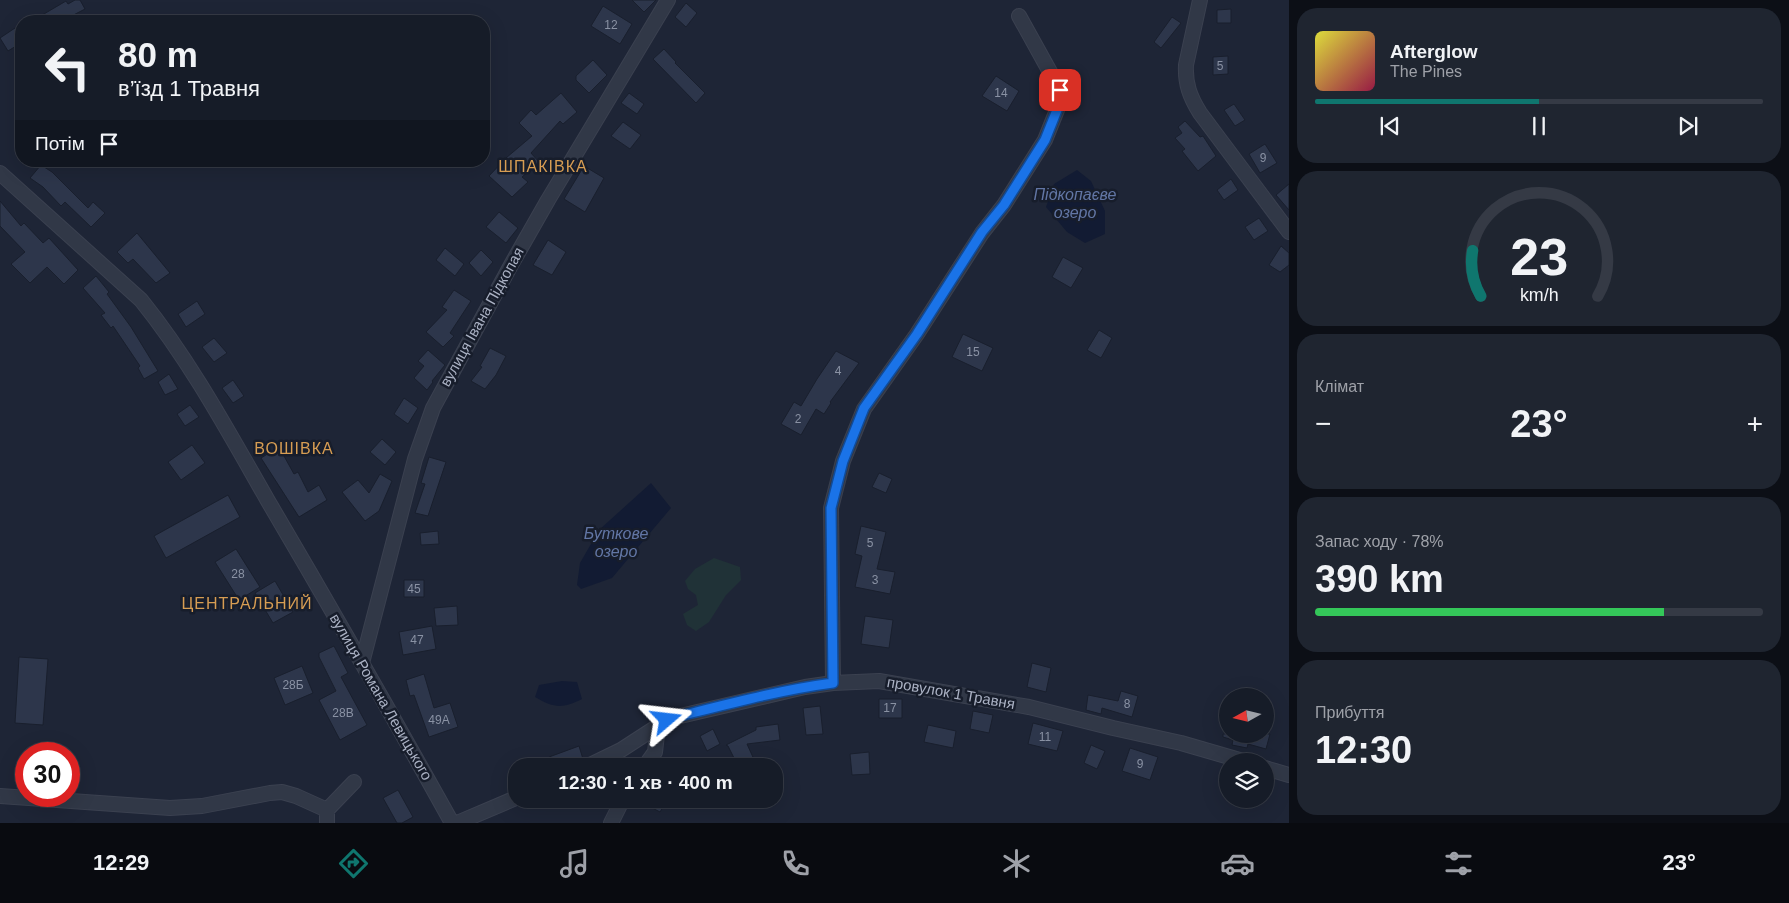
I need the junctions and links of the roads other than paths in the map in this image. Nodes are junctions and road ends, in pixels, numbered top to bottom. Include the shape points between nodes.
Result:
1 (668, 0) edge
2 (1200, 0) edge
3 (1019, 16) dead end
4 (0, 173) edge
5 (1289, 232) edge
6 (362, 663) junction
7 (833, 683) junction
8 (658, 726) junction
9 (1219, 754) edge
10 (604, 758) edge
11 (650, 758) edge
12 (1274, 771) edge
13 (1289, 775) edge
14 (354, 782) dead end
15 (0, 796) edge
16 (508, 801) edge
17 (618, 808) edge
18 (327, 817) edge
19 (452, 823) edge
20 (457, 823) edge
21 (610, 823) edge

1 - 6 street, вулиця Івана Підкопая via 543,208 433,408 415,459
2 - 5 street via 1186,65 1188,92 1200,113
3 - 7 street via 1060,90 1057,110 1045,140 1004,205 982,232 917,334 864,408 843,461 831,508
4 - 6 street, вулиця Романа Левицького via 141,300 160,323 204,391
6 - 19 street, вулиця Романа Левицького
7 - 8 street, провулок 1 Травня via 676,717
7 - 9 street, провулок 1 Травня via 885,681 1012,703
8 - 10 street, провулок 1 Травня
8 - 11 street
12 - 13 street
14 - 18 street
15 - 18 street via 170,808 218,804 282,792 296,796
16 - 20 street
17 - 21 street

